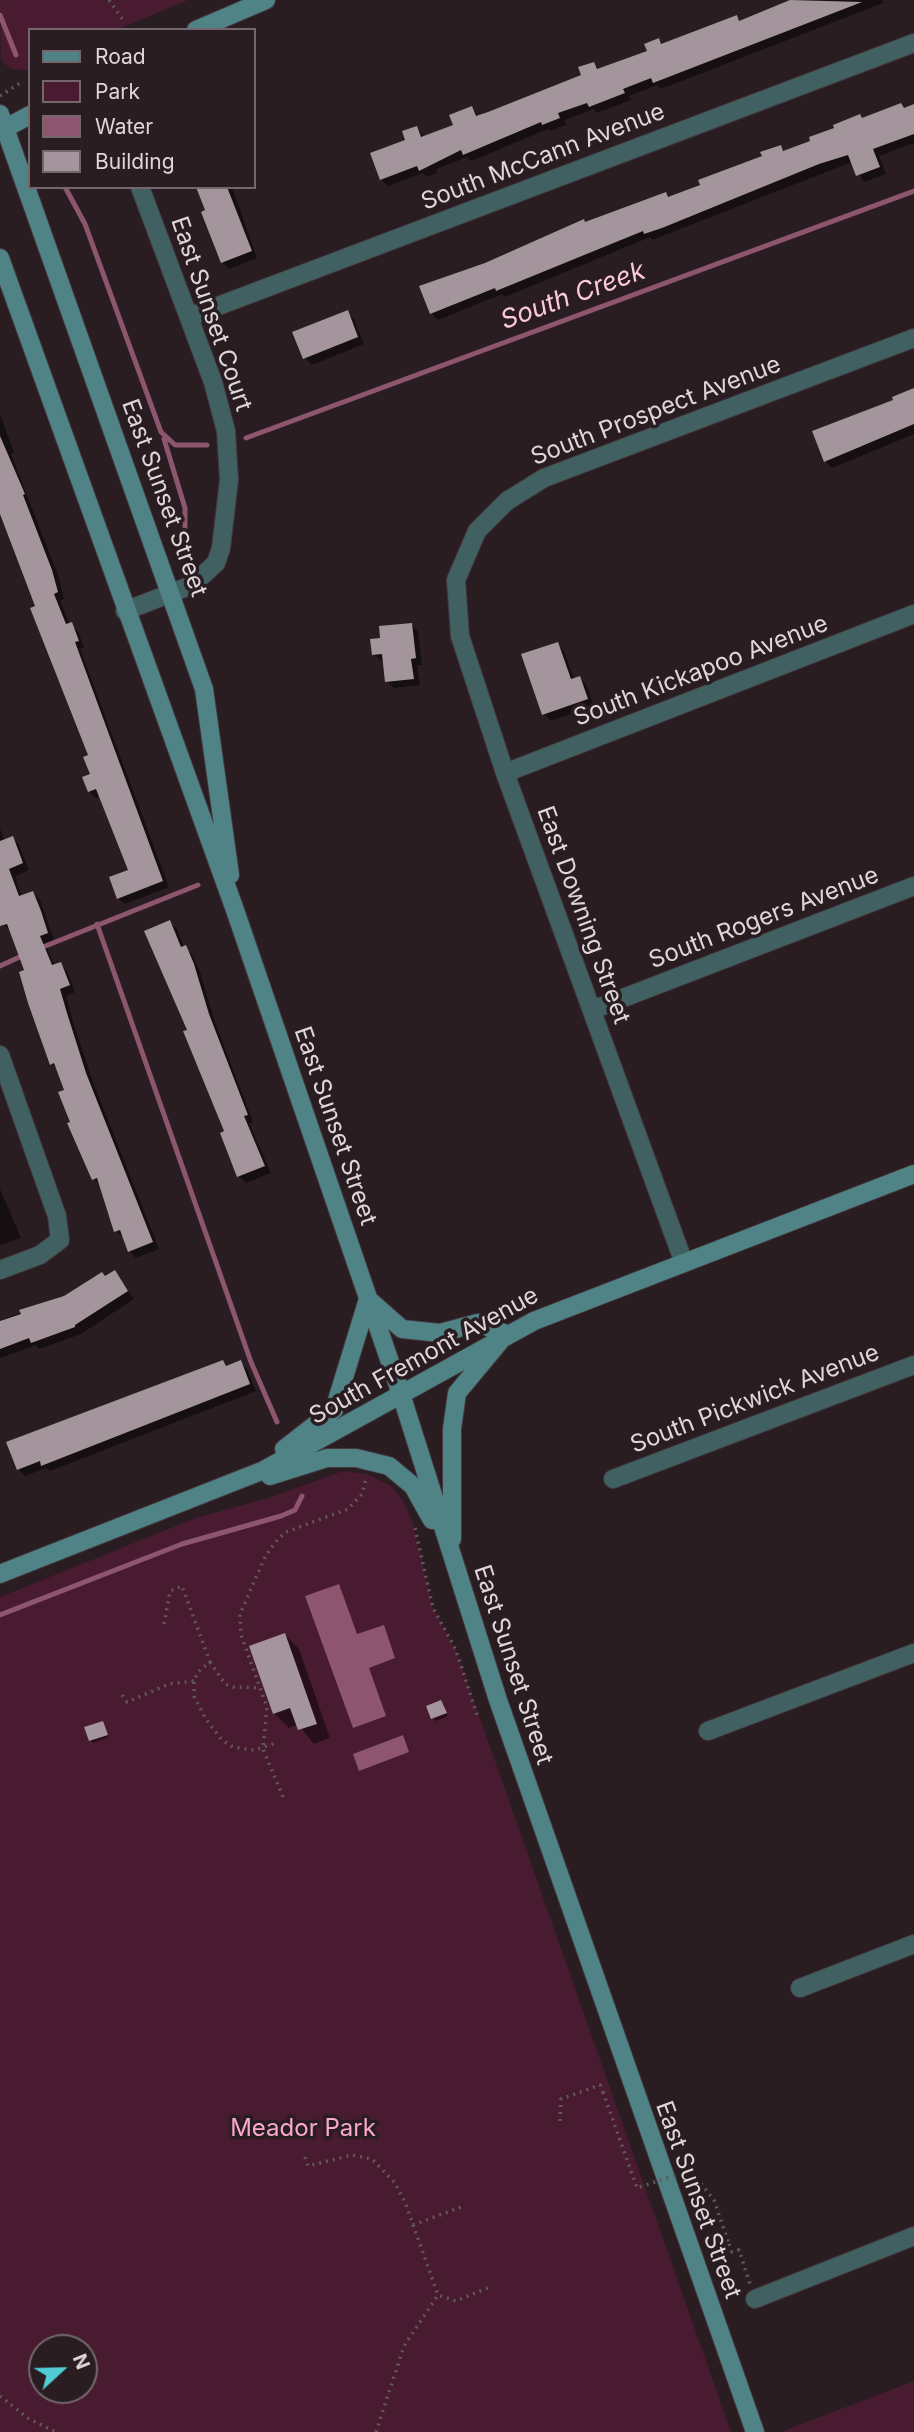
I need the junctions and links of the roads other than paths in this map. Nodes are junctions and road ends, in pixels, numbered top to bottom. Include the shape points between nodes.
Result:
1 (266, 0) edge
2 (201, 28) edge
3 (914, 43) edge
4 (28, 116) edge
5 (2, 125) edge
6 (141, 189) edge
7 (0, 258) edge
8 (189, 317) junction
9 (914, 338) edge
10 (456, 580) joint
11 (172, 594) junction
12 (125, 611) junction
13 (914, 614) edge
14 (505, 773) junction
15 (914, 887) edge
16 (235, 910) junction
17 (592, 1010) junction
18 (0, 1055) edge
19 (914, 1174) edge
20 (684, 1263) junction
21 (0, 1270) edge
22 (368, 1299) junction
23 (506, 1334) junction
24 (914, 1365) edge
25 (401, 1394) junction
26 (250, 1476) junction
27 (613, 1479) dead end
28 (451, 1553) junction
29 (0, 1574) edge
30 (914, 1653) edge
31 (708, 1731) dead end
32 (914, 1944) edge
33 (800, 1989) dead end
34 (914, 2236) edge
35 (755, 2299) road end
36 (755, 2432) edge

1 - 2 main road
3 - 8 street, South McCann Avenue
4 - 5 main road
5 - 11 main road, East Sunset Street
6 - 8 street, East Sunset Court
7 - 12 main road, East Sunset Street
8 - 11 street, East Sunset Court via 221,407 229,480 216,564 205,576
9 - 10 street, South Prospect Avenue via 544,478 507,501 477,531
10 - 14 street, East Downing Street via 460,636
11 - 12 street, East Sunset Court
11 - 16 main road, East Sunset Street via 204,689
12 - 16 main road, East Sunset Street
13 - 14 street, South Kickapoo Avenue
14 - 17 street, East Downing Street
15 - 17 street, South Rogers Avenue
16 - 22 main road, East Sunset Street
17 - 20 street, East Downing Street
18 - 21 street via 57,1216 60,1240 40,1255
19 - 20 main road, South Fremont Avenue
20 - 23 main road, South Fremont Avenue
22 - 23 main road via 402,1329 440,1333 478,1323
22 - 25 main road, East Sunset Street
22 - 26 main road via 334,1410
23 - 25 main road, South Fremont Avenue
23 - 28 main road via 457,1393 452,1429
24 - 27 street, South Pickwick Avenue
25 - 26 main road, South Fremont Avenue
25 - 28 main road, East Sunset Street
26 - 28 main road via 272,1476 327,1458 356,1458 389,1466 413,1486
26 - 29 main road, South Fremont Avenue
28 - 36 main road, East Sunset Street via 498,1700
30 - 31 street
32 - 33 street
34 - 35 street

